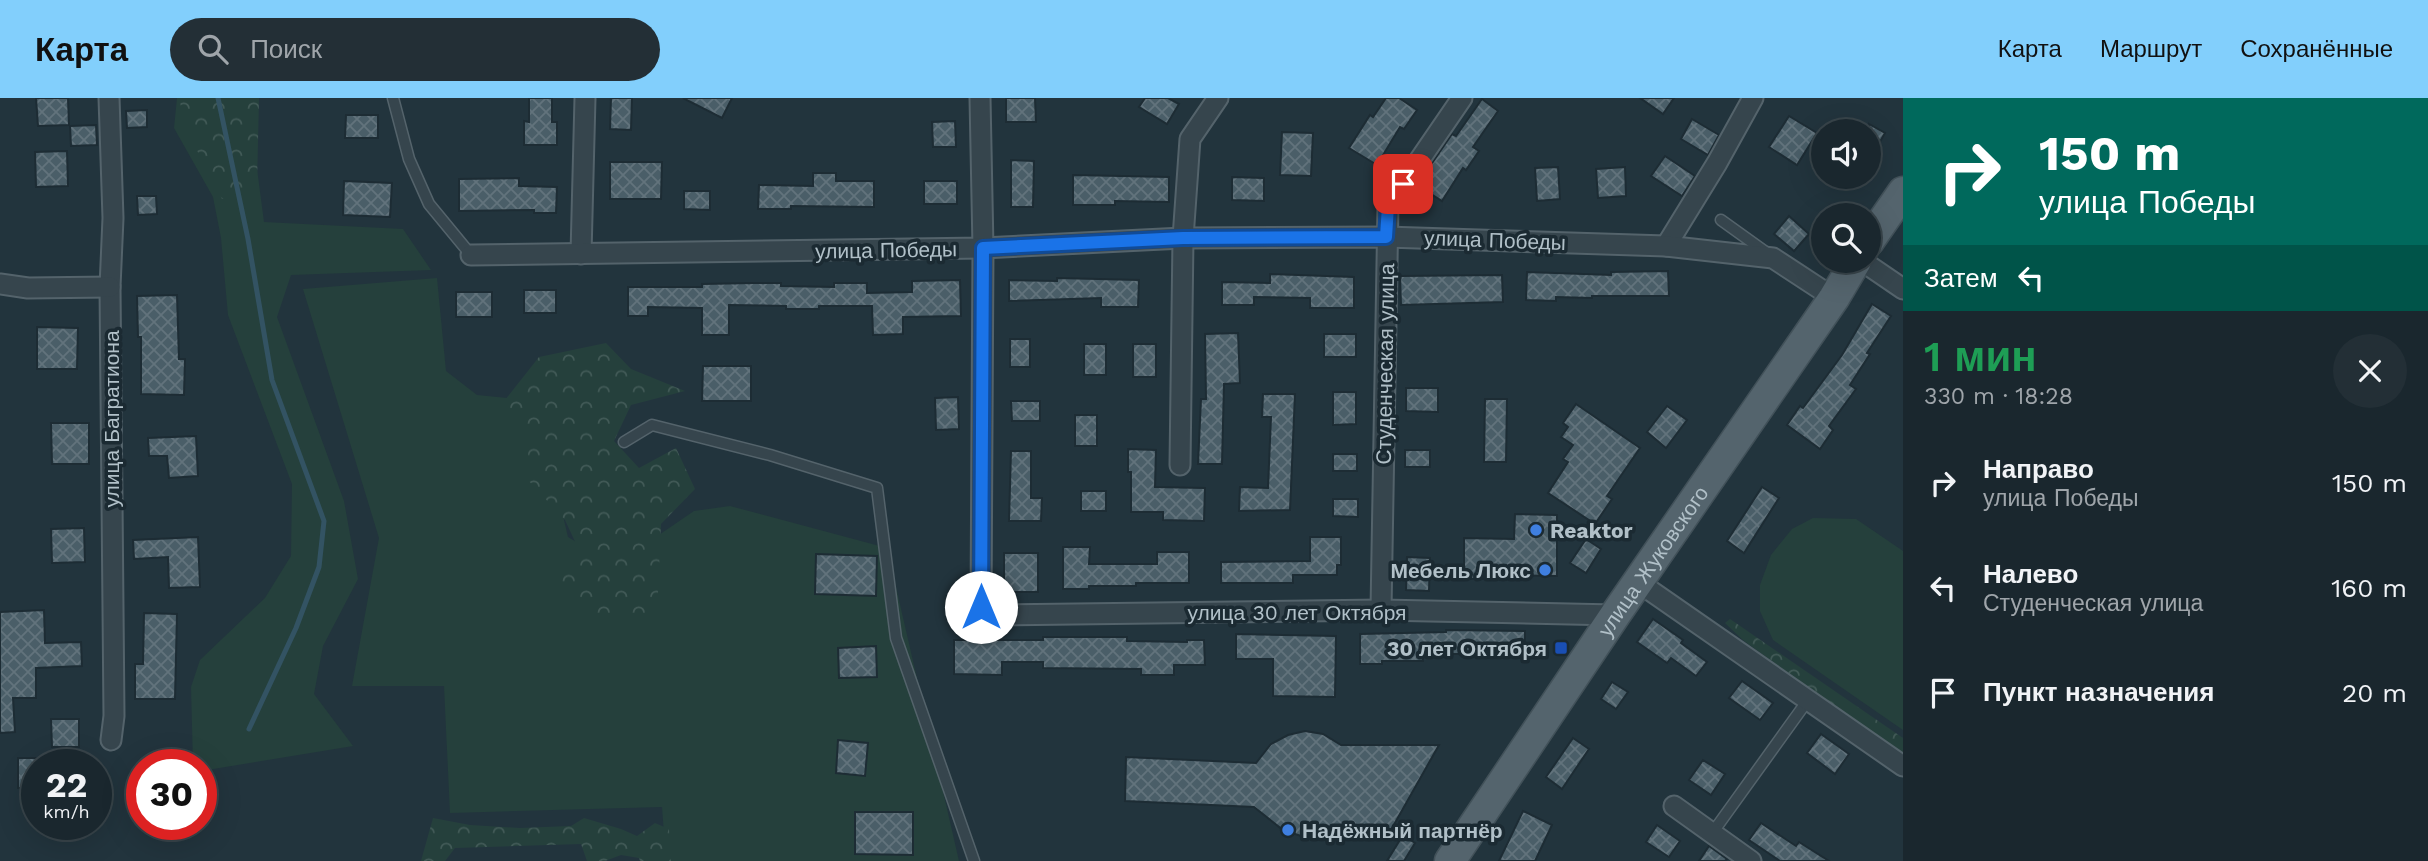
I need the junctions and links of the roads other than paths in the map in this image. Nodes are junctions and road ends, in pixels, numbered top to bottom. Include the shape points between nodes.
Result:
1 (109, 98) edge
2 (393, 98) edge
3 (585, 98) edge
4 (980, 98) edge
5 (1218, 98) edge
6 (1462, 98) edge
7 (1753, 98) edge
8 (1903, 192) edge
9 (1721, 220) dead end
10 (1881, 224) edge
11 (1386, 237) junction
12 (1183, 238) junction
13 (1666, 246) junction
14 (983, 248) junction
15 (581, 254) junction
16 (471, 255) joint
17 (1773, 258) junction
18 (1849, 273) edge
19 (1880, 273) edge
20 (0, 284) edge
21 (110, 287) junction
22 (1903, 289) edge
23 (1833, 299) junction
24 (624, 442) dead end
25 (1180, 465) dead end
26 (1638, 582) junction
27 (1381, 610) junction
28 (1615, 615) junction
29 (1808, 700) junction
30 (111, 740) dead end
31 (1903, 766) edge
32 (1674, 806) dead end
33 (1713, 832) junction
34 (974, 861) edge
35 (1450, 861) edge
36 (1751, 861) edge

1 - 21 street, улица Багратиона
2 - 16 lane via 409,159 429,204
3 - 15 street
4 - 14 street
5 - 12 street via 1190,139
6 - 11 street, Студенческая улица via 1388,206
7 - 13 street
8 - 10 main road
9 - 17 lane
11 - 12 street, улица Победы
11 - 13 street, улица Победы
11 - 27 street, Студенческая улица
12 - 14 street, улица Победы
12 - 25 street
13 - 17 street, улица Победы
14 - 15 street, улица Победы
14 - 27 street, улица 30 лет Октября via 981,607 993,615
15 - 16 street, улица Победы
17 - 23 street, улица Победы
18 - 23 main road, улица Жуковского
19 - 22 street
20 - 21 street
21 - 30 street, улица Багратиона
23 - 26 main road, улица Жуковского
24 - 34 lane via 652,425 877,488 896,638
26 - 28 main road, улица Жуковского
26 - 29 street
27 - 28 street, улица 30 лет Октября
28 - 35 main road, улица Жуковского
29 - 31 street
29 - 33 lane
32 - 33 street
33 - 36 street

